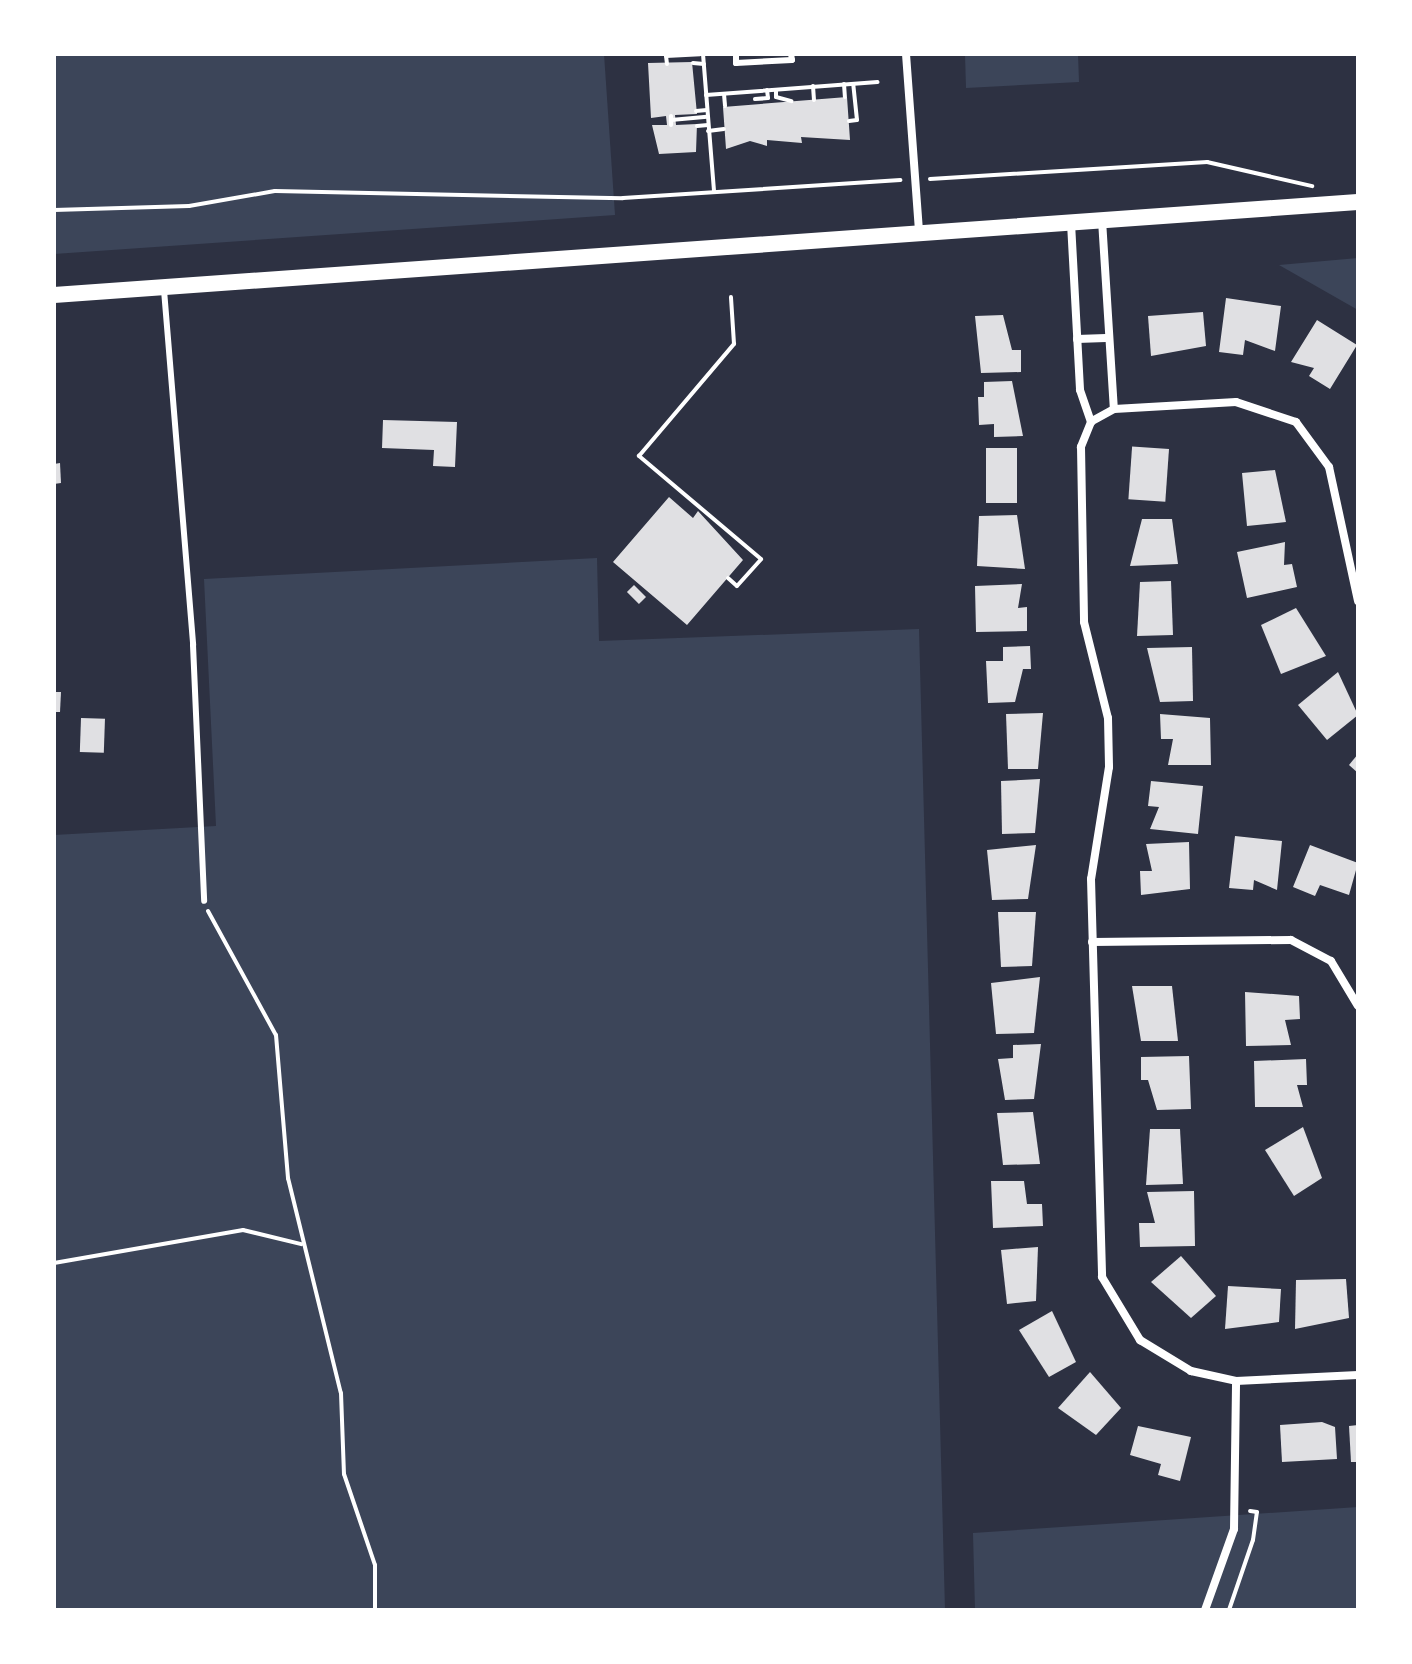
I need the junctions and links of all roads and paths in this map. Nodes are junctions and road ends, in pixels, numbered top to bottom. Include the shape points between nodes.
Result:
1 (702, 54) edge
2 (736, 54) edge
3 (791, 54) edge
4 (906, 54) edge
5 (693, 63) dead end
6 (667, 64) dead end
7 (704, 64) junction
8 (878, 82) dead end
9 (844, 84) junction
10 (853, 84) junction
11 (813, 86) junction
12 (767, 90) junction
13 (776, 90) junction
14 (754, 91) junction
15 (724, 94) junction
16 (706, 95) junction
17 (845, 97) dead end
18 (814, 100) dead end
19 (791, 101) dead end
20 (725, 106) dead end
21 (707, 110) junction
22 (696, 111) dead end
23 (707, 117) junction
24 (671, 120) dead end
25 (849, 121) dead end
26 (697, 126) dead end
27 (708, 128) junction
28 (724, 129) dead end
29 (930, 179) dead end
30 (900, 180) dead end
31 (714, 192) junction
32 (1354, 202) edge
33 (54, 210) edge
34 (1102, 220) junction
35 (1071, 222) junction
36 (919, 234) junction
37 (164, 287) junction
38 (54, 295) edge
39 (731, 297) dead end
40 (1106, 338) junction
41 (1077, 339) junction
42 (1114, 409) junction
43 (1091, 422) junction
44 (728, 578) dead end
45 (1358, 601) edge
46 (204, 901) joint
47 (1092, 942) junction
48 (1358, 1006) edge
49 (301, 1244) junction
50 (54, 1263) edge
51 (1358, 1375) edge
52 (1236, 1381) junction
53 (1250, 1511) dead end
54 (375, 1610) edge
55 (1205, 1610) edge
56 (1229, 1610) edge

1 - 6 path via 666,56
1 - 7 path
2 - 3 lane via 736,63 792,60
4 - 36 street
5 - 7 path
7 - 16 path
8 - 10 path
9 - 10 path
9 - 11 path
9 - 17 path
10 - 25 path via 857,120
11 - 13 path
11 - 18 path
12 - 13 path
12 - 14 path
12 - 14 path via 768,98 755,102
13 - 19 path via 776,97
14 - 15 path
15 - 16 path
15 - 20 path
16 - 21 path
21 - 22 path
21 - 23 path
23 - 24 path
23 - 27 path
26 - 27 path
27 - 28 path
27 - 31 path
29 - 32 path via 1207,162 1278,175
30 - 31 path
31 - 33 path via 568,198 348,189 126,211
32 - 34 main road
34 - 35 main road
34 - 40 street
35 - 36 main road
35 - 41 street
36 - 37 main road
37 - 38 main road
37 - 46 lane via 192,629
39 - 44 path via 734,344 639,456 761,559 737,586
40 - 41 street
40 - 42 street
41 - 43 street via 1080,390
42 - 43 street
42 - 45 street via 1236,402 1296,422 1329,467
43 - 47 street via 1081,447 1084,622 1108,718 1109,767 1091,879
46 - 49 path via 227,957 276,1035
47 - 48 street via 1291,940 1331,961
47 - 52 street via 1102,1277 1124,1321 1160,1357
49 - 50 path via 243,1230
49 - 54 path via 341,1393 344,1474 375,1565
51 - 52 street
52 - 55 street via 1234,1529
53 - 56 path via 1257,1512 1253,1540

